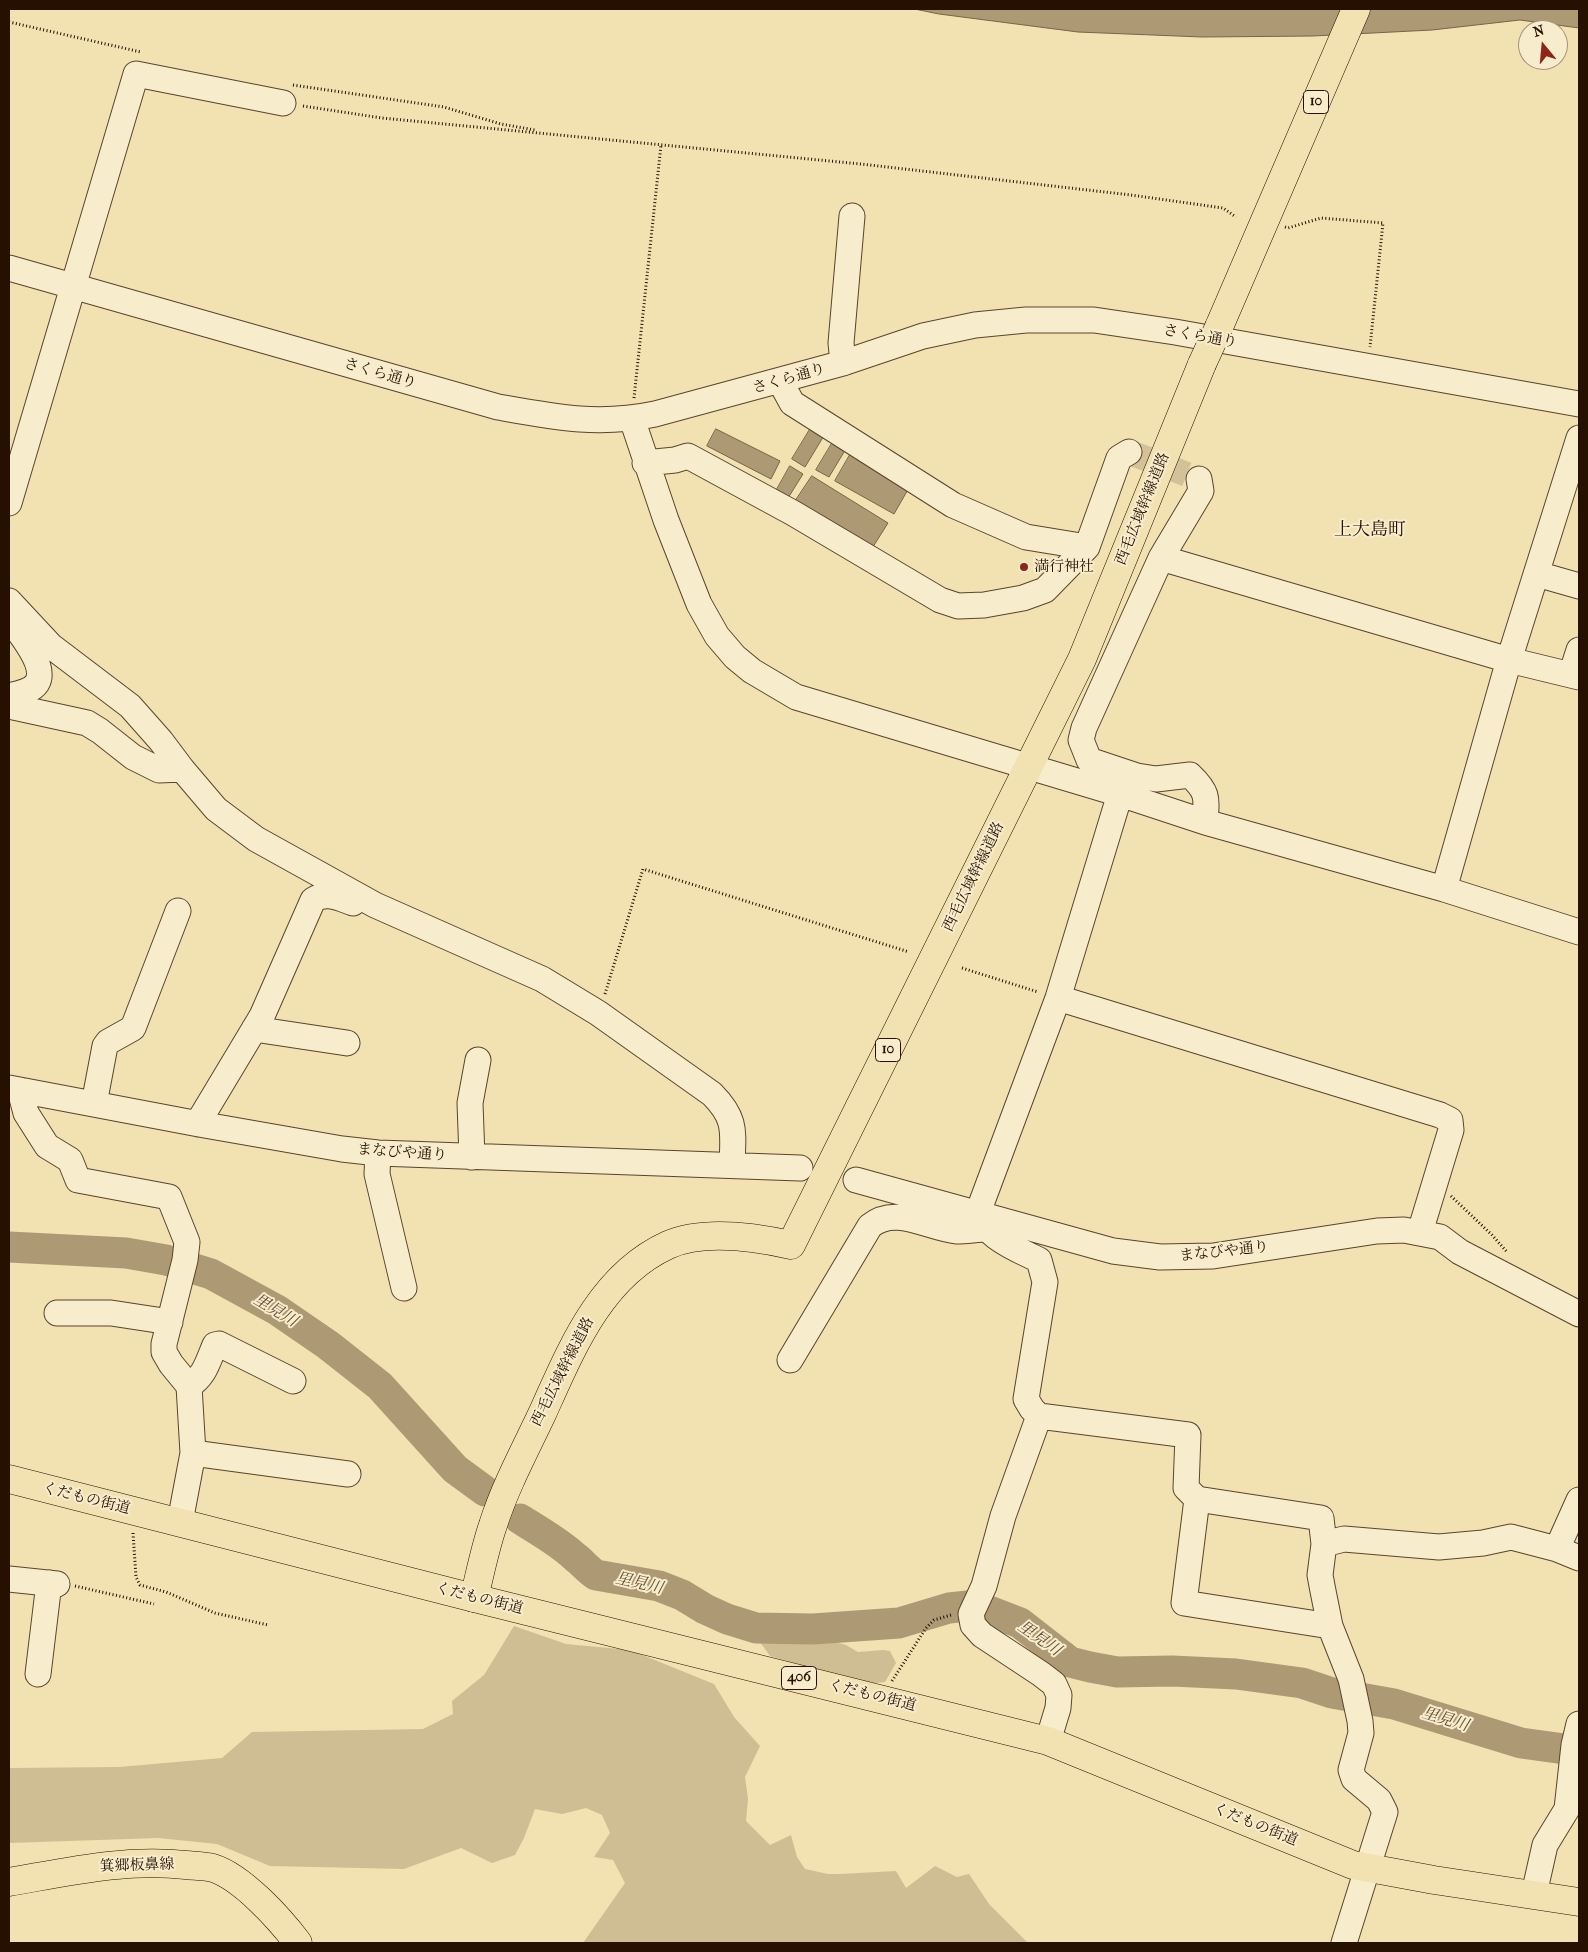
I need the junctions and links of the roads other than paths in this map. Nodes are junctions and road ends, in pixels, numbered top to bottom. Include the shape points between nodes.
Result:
1 (1356, 9) edge
2 (284, 93) road end
3 (852, 216) dead end
4 (9, 268) edge
5 (73, 287) junction
6 (843, 363) junction
7 (780, 381) junction
8 (1579, 404) edge
9 (632, 419) junction
10 (1579, 438) edge
11 (1129, 452) dead end
12 (645, 463) junction
13 (1199, 480) dead end
14 (9, 503) edge
15 (1086, 547) junction
16 (1161, 558) junction
17 (1537, 574) junction
18 (1579, 586) edge
19 (9, 602) edge
20 (9, 618) edge
21 (1579, 650) edge
22 (1510, 660) junction
23 (1575, 676) edge
24 (9, 696) edge
25 (9, 706) edge
26 (1029, 768) junction
27 (182, 769) junction
28 (1120, 794) junction
29 (1204, 822) junction
30 (1444, 889) junction
31 (375, 905) junction
32 (178, 911) dead end
33 (1579, 932) edge
34 (1058, 998) junction
35 (254, 1029) junction
36 (347, 1043) dead end
37 (478, 1060) dead end
38 (14, 1089) edge
39 (94, 1104) junction
40 (199, 1124) junction
41 (378, 1153) junction
42 (472, 1157) junction
43 (732, 1165) junction
44 (800, 1168) dead end
45 (856, 1180) dead end
46 (984, 1222) junction
47 (1420, 1232) junction
48 (404, 1288) dead end
49 (57, 1313) dead end
50 (1579, 1314) edge
51 (170, 1322) junction
52 (790, 1360) dead end
53 (293, 1381) dead end
54 (189, 1386) junction
55 (1039, 1416) junction
56 (193, 1452) junction
57 (348, 1474) dead end
58 (9, 1479) edge
59 (1196, 1500) junction
60 (1579, 1500) edge
61 (180, 1522) junction
62 (1324, 1544) junction
63 (1568, 1553) edge
64 (9, 1579) edge
65 (474, 1598) junction
66 (1330, 1626) junction
67 (38, 1674) dead end
68 (1048, 1742) junction
69 (1575, 1742) edge
70 (1367, 1868) junction
71 (9, 1882) edge
72 (1534, 1894) junction
73 (1579, 1902) edge
74 (298, 1943) edge
75 (1344, 1943) edge

1 - 26 main road, 西毛広域幹線道路 / 10, bridge via 1202,364 1082,659
2 - 5 street via 136,74
3 - 6 street via 841,343
4 - 5 street, さくら通り
5 - 9 street, さくら通り via 498,407 568,419
5 - 14 street
6 - 7 street, さくら通り
6 - 8 street, さくら通り via 923,336 975,326 1026,320 1094,320
7 - 9 street, さくら通り
7 - 15 street via 792,403 953,505 1026,537
9 - 12 street
10 - 17 street
11 - 15 street via 1119,458
12 - 15 street via 688,456 793,513 940,600 958,606 1023,598 1045,590
12 - 26 street via 699,604 717,636 752,671 796,697
13 - 16 street via 1200,491
16 - 22 street
16 - 29 street via 1081,740 1090,760 1137,776 1156,779 1190,775 1203,787
17 - 18 street
17 - 22 street
19 - 27 street via 51,646 130,706
20 - 24 street via 27,642 39,674 36,684
21 - 23 street
22 - 23 street
22 - 30 street
25 - 27 street via 87,723 133,757 159,770
26 - 28 street
26 - 65 main road, 西毛広域幹線道路 / 10 via 791,1245 759,1238 689,1239 669,1245 641,1260 614,1285 587,1320 566,1360 510,1484 493,1524
27 - 31 street via 216,809 256,839
28 - 29 street
28 - 34 street
29 - 30 street
30 - 33 street
31 - 35 street via 362,905 326,894 313,900
31 - 43 street via 542,979 712,1094 725,1107 732,1121
32 - 39 street via 133,1028 105,1046
34 - 46 street via 980,1207
34 - 47 street via 1450,1120 1451,1130
35 - 36 street
35 - 40 street
37 - 42 street via 470,1103
38 - 39 street, まなびや通り
38 - 51 street via 47,1146 70,1160 78,1180 169,1197 187,1242
39 - 40 street, まなびや通り
40 - 41 street, まなびや通り
41 - 42 street, まなびや通り
41 - 48 street via 377,1174
42 - 43 street, まなびや通り
43 - 44 street, まなびや通り
45 - 46 street, まなびや通り
46 - 47 street, まなびや通り via 1113,1251 1160,1257 1213,1256 1377,1231
46 - 52 street via 957,1231 898,1217 878,1220 870,1226
46 - 55 street via 999,1240 1039,1260 1042,1268 1045,1282 1026,1399
47 - 50 street, まなびや通り via 1440,1237 1460,1252
49 - 51 street via 112,1313
51 - 54 street via 164,1352
53 - 54 street via 219,1344 215,1345 204,1373
54 - 56 street
55 - 59 street via 1188,1435 1186,1488
55 - 68 street via 1004,1516 984,1586 973,1609 974,1626 982,1635 1054,1684 1058,1708
56 - 57 street
56 - 61 street
58 - 61 main road, くだもの街道 / 406
59 - 62 street via 1321,1518
59 - 66 street via 1184,1603
60 - 63 street
61 - 65 main road, くだもの街道 / 406
62 - 63 street via 1344,1539 1439,1547 1511,1537
62 - 66 street via 1320,1575
64 - 67 street via 53,1583
65 - 68 main road, くだもの街道 / 406
66 - 70 street via 1351,1679 1358,1712 1361,1733 1351,1770 1354,1779 1379,1800 1385,1812
68 - 70 main road, くだもの街道 / 406
69 - 72 street via 1567,1809 1545,1845
70 - 72 main road, くだもの街道 / 406
70 - 75 street
71 - 74 main road, 箕郷板鼻線 via 131,1864 166,1862 213,1868 238,1882 283,1924
72 - 73 main road, くだもの街道 / 406

